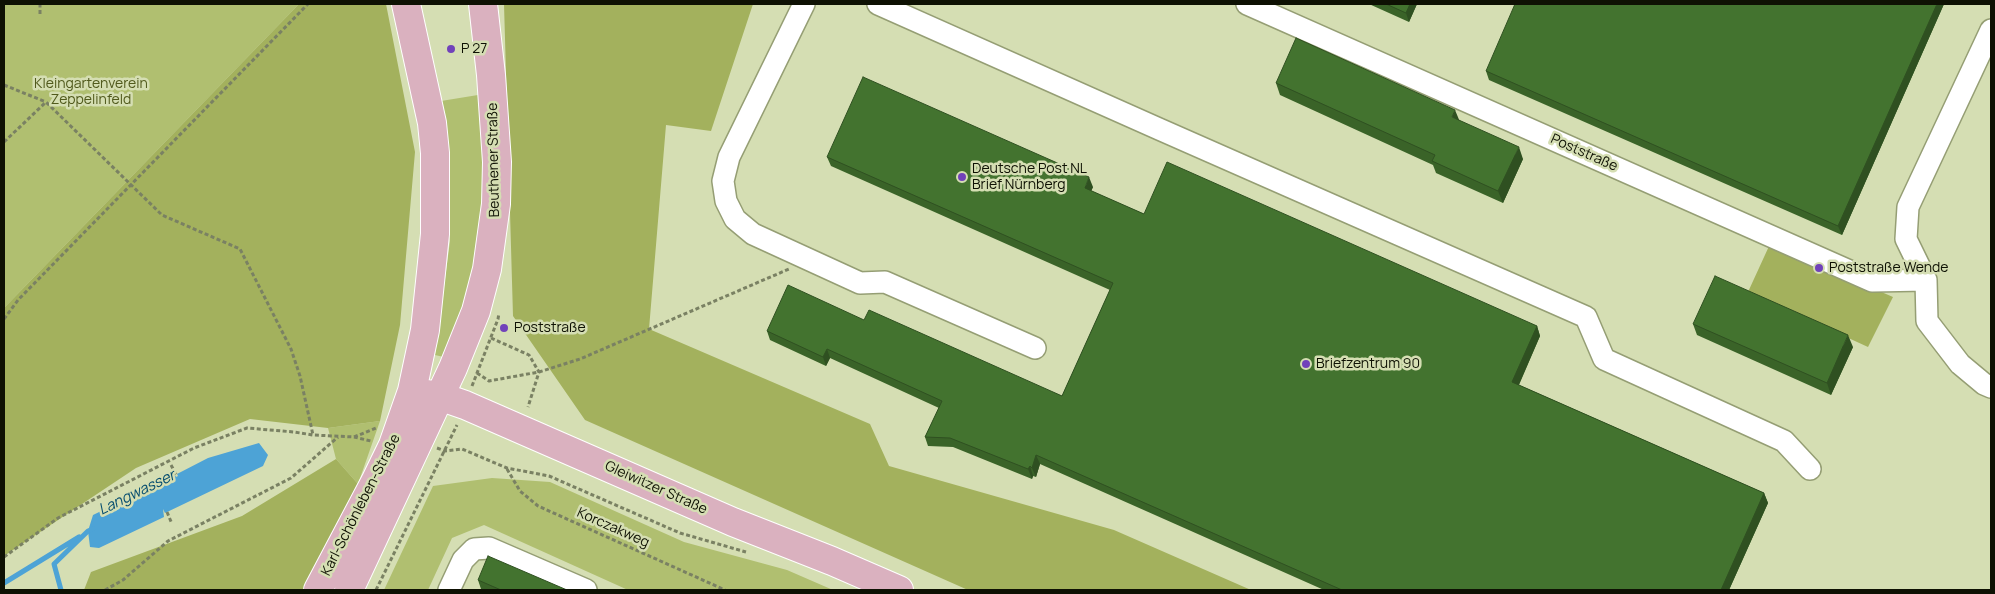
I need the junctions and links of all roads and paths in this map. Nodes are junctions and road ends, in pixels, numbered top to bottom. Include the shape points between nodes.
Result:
1 (40, 4) edge
2 (308, 4) edge
3 (406, 4) edge
4 (484, 4) edge
5 (804, 4) edge
6 (878, 4) edge
7 (1247, 4) edge
8 (40, 14) dead end
9 (1991, 30) edge
10 (4, 85) edge
11 (46, 102) junction
12 (4, 142) edge
13 (130, 185) junction
14 (810, 261) junction
15 (1926, 280) junction
16 (4, 319) edge
17 (492, 338) dead end
18 (1035, 348) dead end
19 (539, 372) junction
20 (478, 373) dead end
21 (1991, 387) edge
22 (412, 391) junction
23 (439, 396) junction
24 (528, 407) dead end
25 (312, 435) junction
26 (408, 435) junction
27 (339, 437) junction
28 (438, 463) dead end
29 (171, 465) dead end
30 (507, 468) junction
31 (1810, 469) dead end
32 (177, 476) dead end
33 (167, 512) dead end
34 (172, 524) dead end
35 (751, 553) dead end
36 (4, 557) edge
37 (105, 590) edge
38 (318, 590) edge
39 (349, 590) edge
40 (376, 590) edge
41 (449, 590) edge
42 (586, 590) edge
43 (725, 590) edge
44 (899, 590) edge

1 - 8 path
2 - 13 path
3 - 22 main road via 432,123 436,183 431,288
4 - 23 main road, Beuthener Straße via 497,162 494,226 476,311
5 - 14 street via 729,157 723,181 726,201 734,219 753,234
6 - 31 street via 1586,316 1604,358 1784,441
7 - 15 street, Poststraße via 1872,281
9 - 15 street via 1908,207 1906,239
10 - 11 path
11 - 12 path
11 - 13 path
13 - 16 path via 18,300
13 - 25 path via 162,215 240,249 291,349
14 - 18 street via 860,283 885,282
14 - 19 path via 580,359
15 - 21 street via 1927,321 1960,364
17 - 19 path via 529,355
19 - 20 path via 489,381
19 - 24 path
22 - 23 main road, Gleiwitzer Straße
22 - 26 main road, Karl-Schönleben-Straße
23 - 26 main road, Karl-Schönleben-Straße
23 - 44 main road, Gleiwitzer Straße
25 - 27 path
25 - 36 path via 247,428 194,448 58,518
26 - 27 path via 382,425 354,437
26 - 30 path via 444,451 462,449
26 - 38 main road, Karl-Schönleben-Straße via 375,482
26 - 39 main road, Karl-Schönleben-Straße
27 - 37 path via 291,478 168,541 123,580
28 - 40 path
29 - 32 path
30 - 35 path via 549,476 680,533
30 - 43 path, Korczakweg via 520,491 538,506
33 - 34 path
41 - 42 street via 463,560 474,549 489,548

